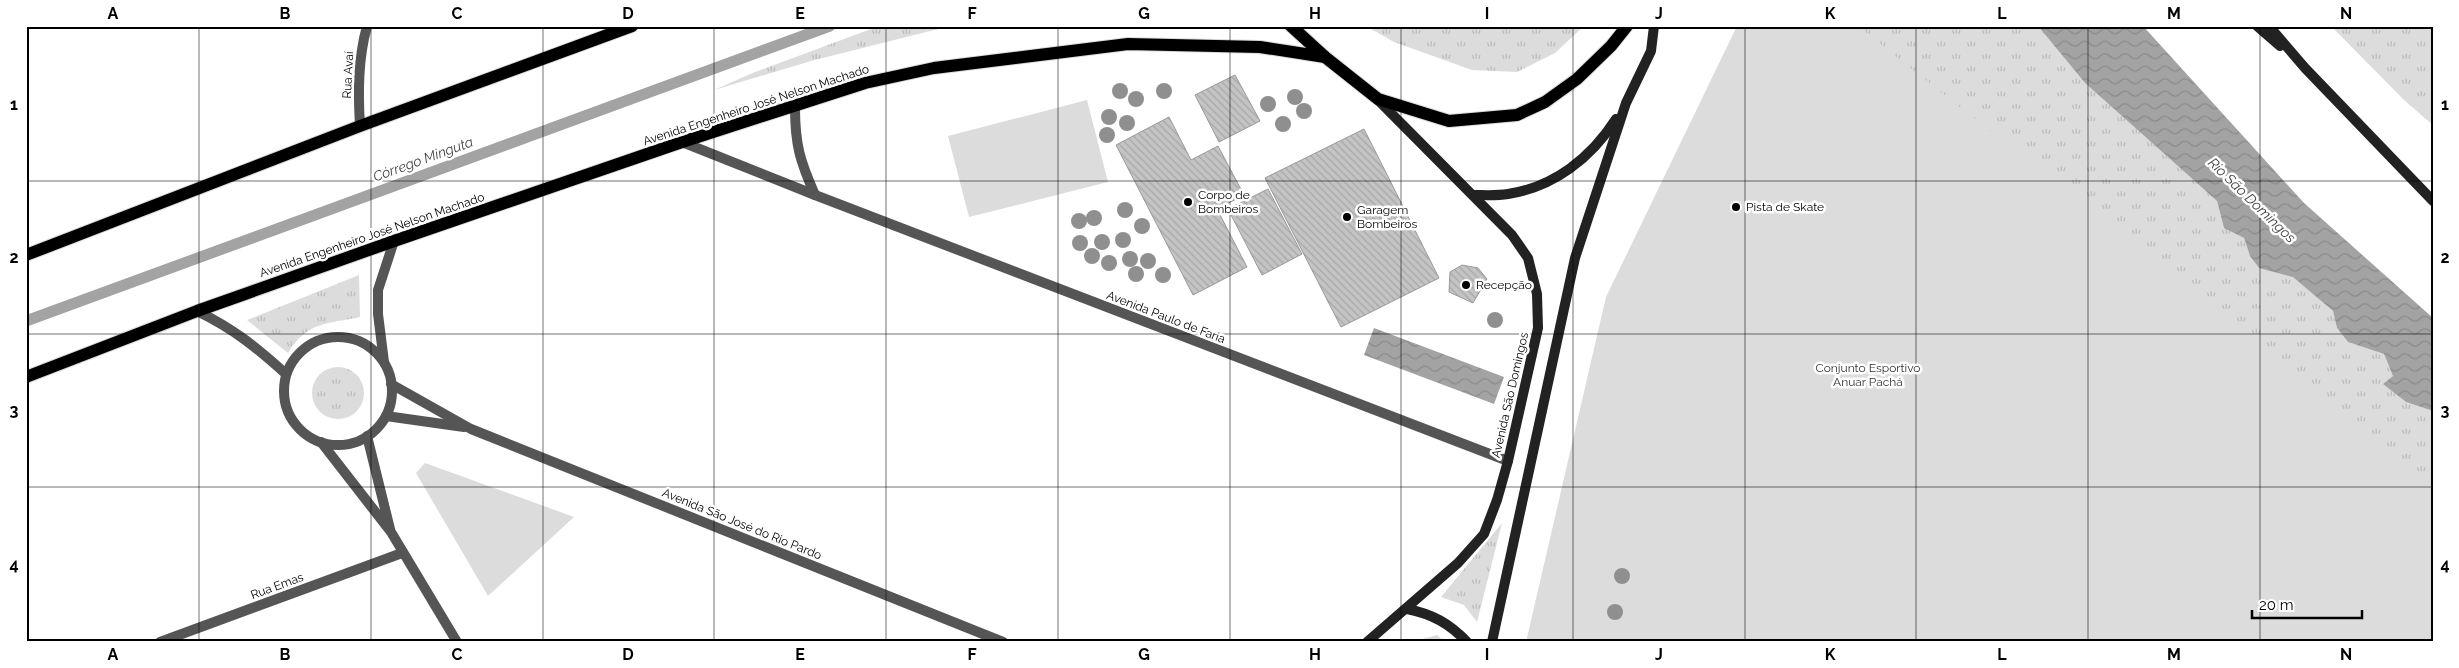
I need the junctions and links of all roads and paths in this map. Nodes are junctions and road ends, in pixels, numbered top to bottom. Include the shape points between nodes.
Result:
1 (367, 26) edge
2 (632, 26) edge
3 (1291, 26) edge
4 (1627, 26) edge
5 (1654, 26) edge
6 (2257, 26) edge
7 (2269, 26) edge
8 (1325, 57) junction
9 (2305, 68) junction
10 (1378, 99) junction
11 (1626, 103) junction
12 (795, 107) junction
13 (360, 126) junction
14 (682, 142) junction
15 (1472, 195) junction
16 (815, 196) junction
17 (2433, 201) edge
18 (394, 241) junction
19 (26, 255) edge
20 (197, 311) junction
21 (384, 362) junction
22 (286, 374) junction
23 (26, 377) edge
24 (391, 384) junction
25 (386, 416) junction
26 (471, 428) junction
27 (367, 436) junction
28 (321, 442) junction
29 (1508, 462) junction
30 (391, 532) junction
31 (402, 553) junction
32 (1407, 609) junction
33 (160, 642) edge
34 (457, 642) edge
35 (1003, 642) edge
36 (1367, 642) edge
37 (1466, 642) edge
38 (1492, 642) edge

1 - 13 street, Rua Avaí via 360,60
2 - 13 main road
3 - 8 main road
4 - 10 main road, Avenida Engenheiro José Nelson Machado via 1577,79 1545,102 1518,115 1450,121
5 - 11 street via 1651,51
6 - 9 street
7 - 9 street
8 - 10 main road, Avenida Engenheiro José Nelson Machado
8 - 12 main road, Avenida Engenheiro José Nelson Machado via 1260,47 1128,44 934,68 865,83
9 - 17 street
10 - 15 street, Avenida São Domingos
11 - 15 street via 1603,139 1566,172 1538,187 1506,195
11 - 38 street via 1575,258
12 - 14 main road, Avenida Engenheiro José Nelson Machado
12 - 16 street via 795,137 800,162
13 - 19 main road
14 - 16 street, Avenida Paulo de Faria
14 - 18 main road, Avenida Engenheiro José Nelson Machado
15 - 29 street, Avenida São Domingos via 1512,235 1528,258 1537,294 1538,328
16 - 29 street, Avenida Paulo de Faria
18 - 20 main road, Avenida Engenheiro José Nelson Machado
18 - 21 street via 378,290
20 - 22 street via 252,343
20 - 23 main road, Avenida Engenheiro José Nelson Machado
21 - 22 street via 369,347 351,338 331,337 312,343 296,356
21 - 24 street
22 - 28 street via 283,390 286,407 294,422
24 - 25 street
24 - 26 street, Avenida São José do Rio Pardo
25 - 26 street, Avenida São José do Rio Pardo
25 - 27 street
26 - 35 street, Avenida São José do Rio Pardo
27 - 28 street via 345,444
27 - 30 street
28 - 30 street
29 - 32 street, Avenida São Domingos via 1484,534 1458,563
30 - 31 street
31 - 33 street, Rua Emas
31 - 34 street
32 - 36 street, Avenida São Domingos
32 - 37 street via 1441,620

